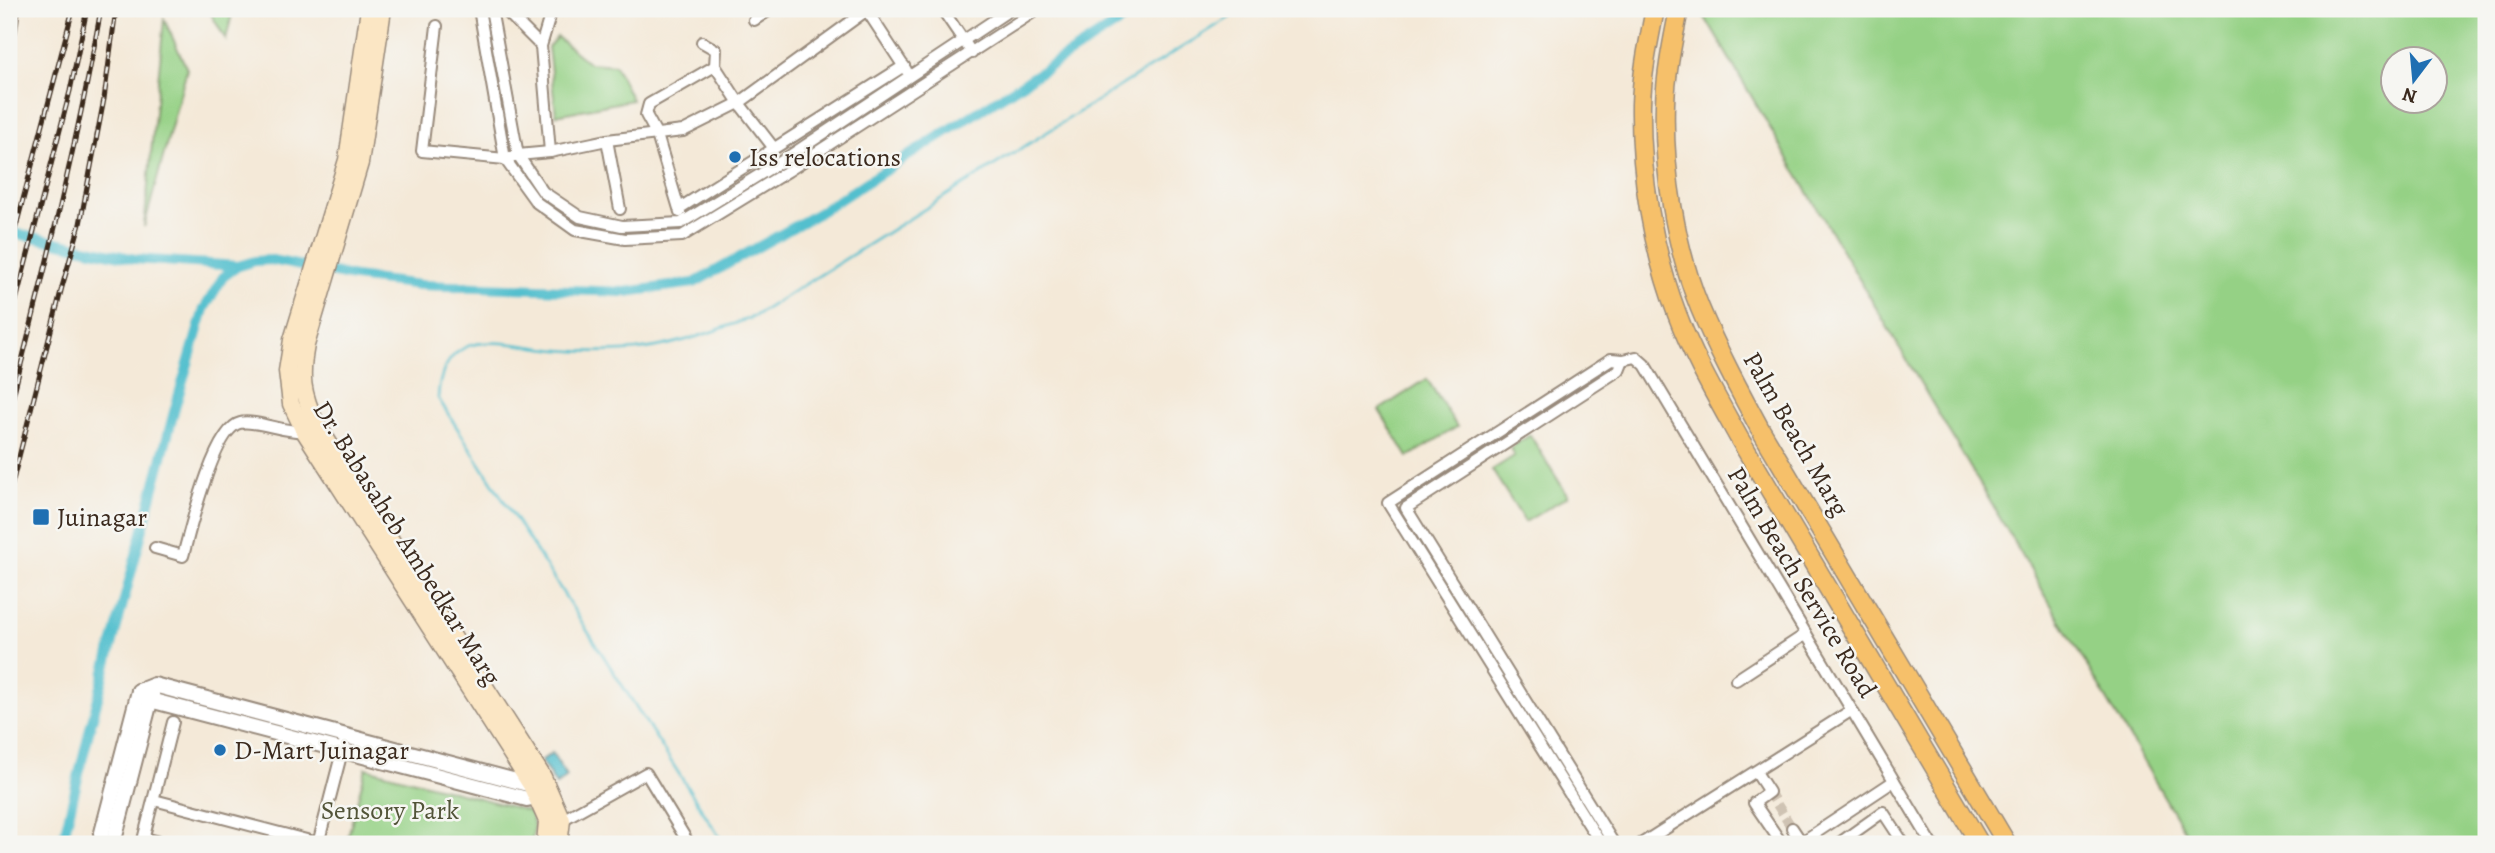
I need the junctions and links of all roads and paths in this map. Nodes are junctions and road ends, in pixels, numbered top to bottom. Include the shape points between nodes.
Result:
1 (12, 9) edge
2 (369, 9) edge
3 (383, 9) edge
4 (479, 9) edge
5 (491, 9) edge
6 (504, 9) edge
7 (552, 9) edge
8 (771, 9) edge
9 (866, 9) edge
10 (942, 9) edge
11 (1011, 9) edge
12 (1038, 9) edge
13 (1655, 9) edge
14 (1679, 9) edge
15 (754, 20) dead end
16 (437, 26) dead end
17 (9, 31) edge
18 (963, 40) junction
19 (702, 42) dead end
20 (541, 46) junction
21 (972, 53) junction
22 (715, 66) junction
23 (904, 66) junction
24 (914, 82) junction
25 (739, 103) junction
26 (657, 135) junction
27 (607, 141) junction
28 (773, 148) junction
29 (550, 152) junction
30 (518, 155) junction
31 (505, 159) junction
32 (680, 208) junction
33 (620, 209) dead end
34 (681, 223) junction
35 (331, 234) junction
36 (682, 236) junction
37 (299, 343) junction
38 (1623, 360) junction
39 (304, 430) junction
40 (1388, 503) junction
41 (1406, 508) junction
42 (155, 548) dead end
43 (413, 587) junction
44 (1806, 634) junction
45 (1736, 680) dead end
46 (148, 692) junction
47 (1852, 710) junction
48 (173, 722) dead end
49 (344, 743) junction
50 (1756, 772) junction
51 (1894, 781) junction
52 (540, 792) junction
53 (154, 800) junction
54 (555, 820) junction
55 (1792, 828) tunnel mouth
56 (143, 841) edge
57 (1800, 843) edge
58 (99, 844) edge
59 (113, 844) edge
60 (168, 844) edge
61 (318, 844) edge
62 (545, 844) edge
63 (559, 844) edge
64 (689, 844) edge
65 (1601, 844) edge
66 (1614, 844) edge
67 (1641, 844) edge
68 (1782, 844) edge
69 (1838, 844) edge
70 (1904, 844) edge
71 (1930, 844) edge
72 (1980, 844) edge
73 (2007, 844) edge

1 - 17 street
2 - 35 main road, Dr. Babasaheb Ambedkar Marg
3 - 35 main road, Dr. Babasaheb Ambedkar Marg via 360,163
4 - 31 street
5 - 30 street
6 - 20 street
7 - 20 street
8 - 15 street
9 - 23 street
9 - 25 street
10 - 18 street
11 - 18 street
12 - 21 street
13 - 72 main road, Palm Beach Marg via 1642,104 1646,187 1658,252 1677,314 1739,438
14 - 73 main road, Palm Beach Marg via 1665,105 1669,184 1699,306 1759,427
16 - 31 street via 422,151
18 - 21 street
18 - 24 street
19 - 22 street via 716,50
20 - 29 street
21 - 24 street
22 - 25 street
22 - 26 street via 649,104 646,115
23 - 24 street
23 - 28 street
24 - 34 street
24 - 36 street via 788,171
25 - 26 street via 683,131
25 - 28 street
26 - 27 street
26 - 32 street
27 - 29 street
27 - 33 street
28 - 32 street
29 - 30 street
30 - 31 street
30 - 34 street via 543,192 580,217 622,226
31 - 36 street via 536,202 575,230 625,239
32 - 34 street
34 - 36 street
35 - 37 main road, Dr. Babasaheb Ambedkar Marg
37 - 39 main road, Dr. Babasaheb Ambedkar Marg via 287,371 290,404
37 - 43 main road, Dr. Babasaheb Ambedkar Marg via 304,399
38 - 40 street via 1611,359
38 - 41 street via 1619,370
38 - 44 street, Palm Beach Service Road via 1636,357 1645,365
39 - 42 street via 246,423 232,427 202,486 183,556
39 - 43 main road, Dr. Babasaheb Ambedkar Marg
40 - 41 street
40 - 65 street
41 - 66 street
43 - 52 main road, Dr. Babasaheb Ambedkar Marg
43 - 52 main road, Dr. Babasaheb Ambedkar Marg
44 - 45 street
44 - 47 street, Palm Beach Service Road
46 - 49 street
46 - 58 street
46 - 59 street
47 - 50 street
47 - 51 street, Palm Beach Service Road
48 - 53 street
49 - 52 street via 527,799
49 - 61 street
50 - 67 street
50 - 68 street via 1769,792 1754,803
51 - 57 street
51 - 71 street, Palm Beach Service Road
52 - 54 main road, Dr. Babasaheb Ambedkar Marg
53 - 56 street
53 - 61 street
54 - 62 main road, Dr. Babasaheb Ambedkar Marg
54 - 63 main road, Dr. Babasaheb Ambedkar Marg
54 - 64 street via 646,773
55 - 57 street
56 - 60 street
69 - 70 street via 1882,812

